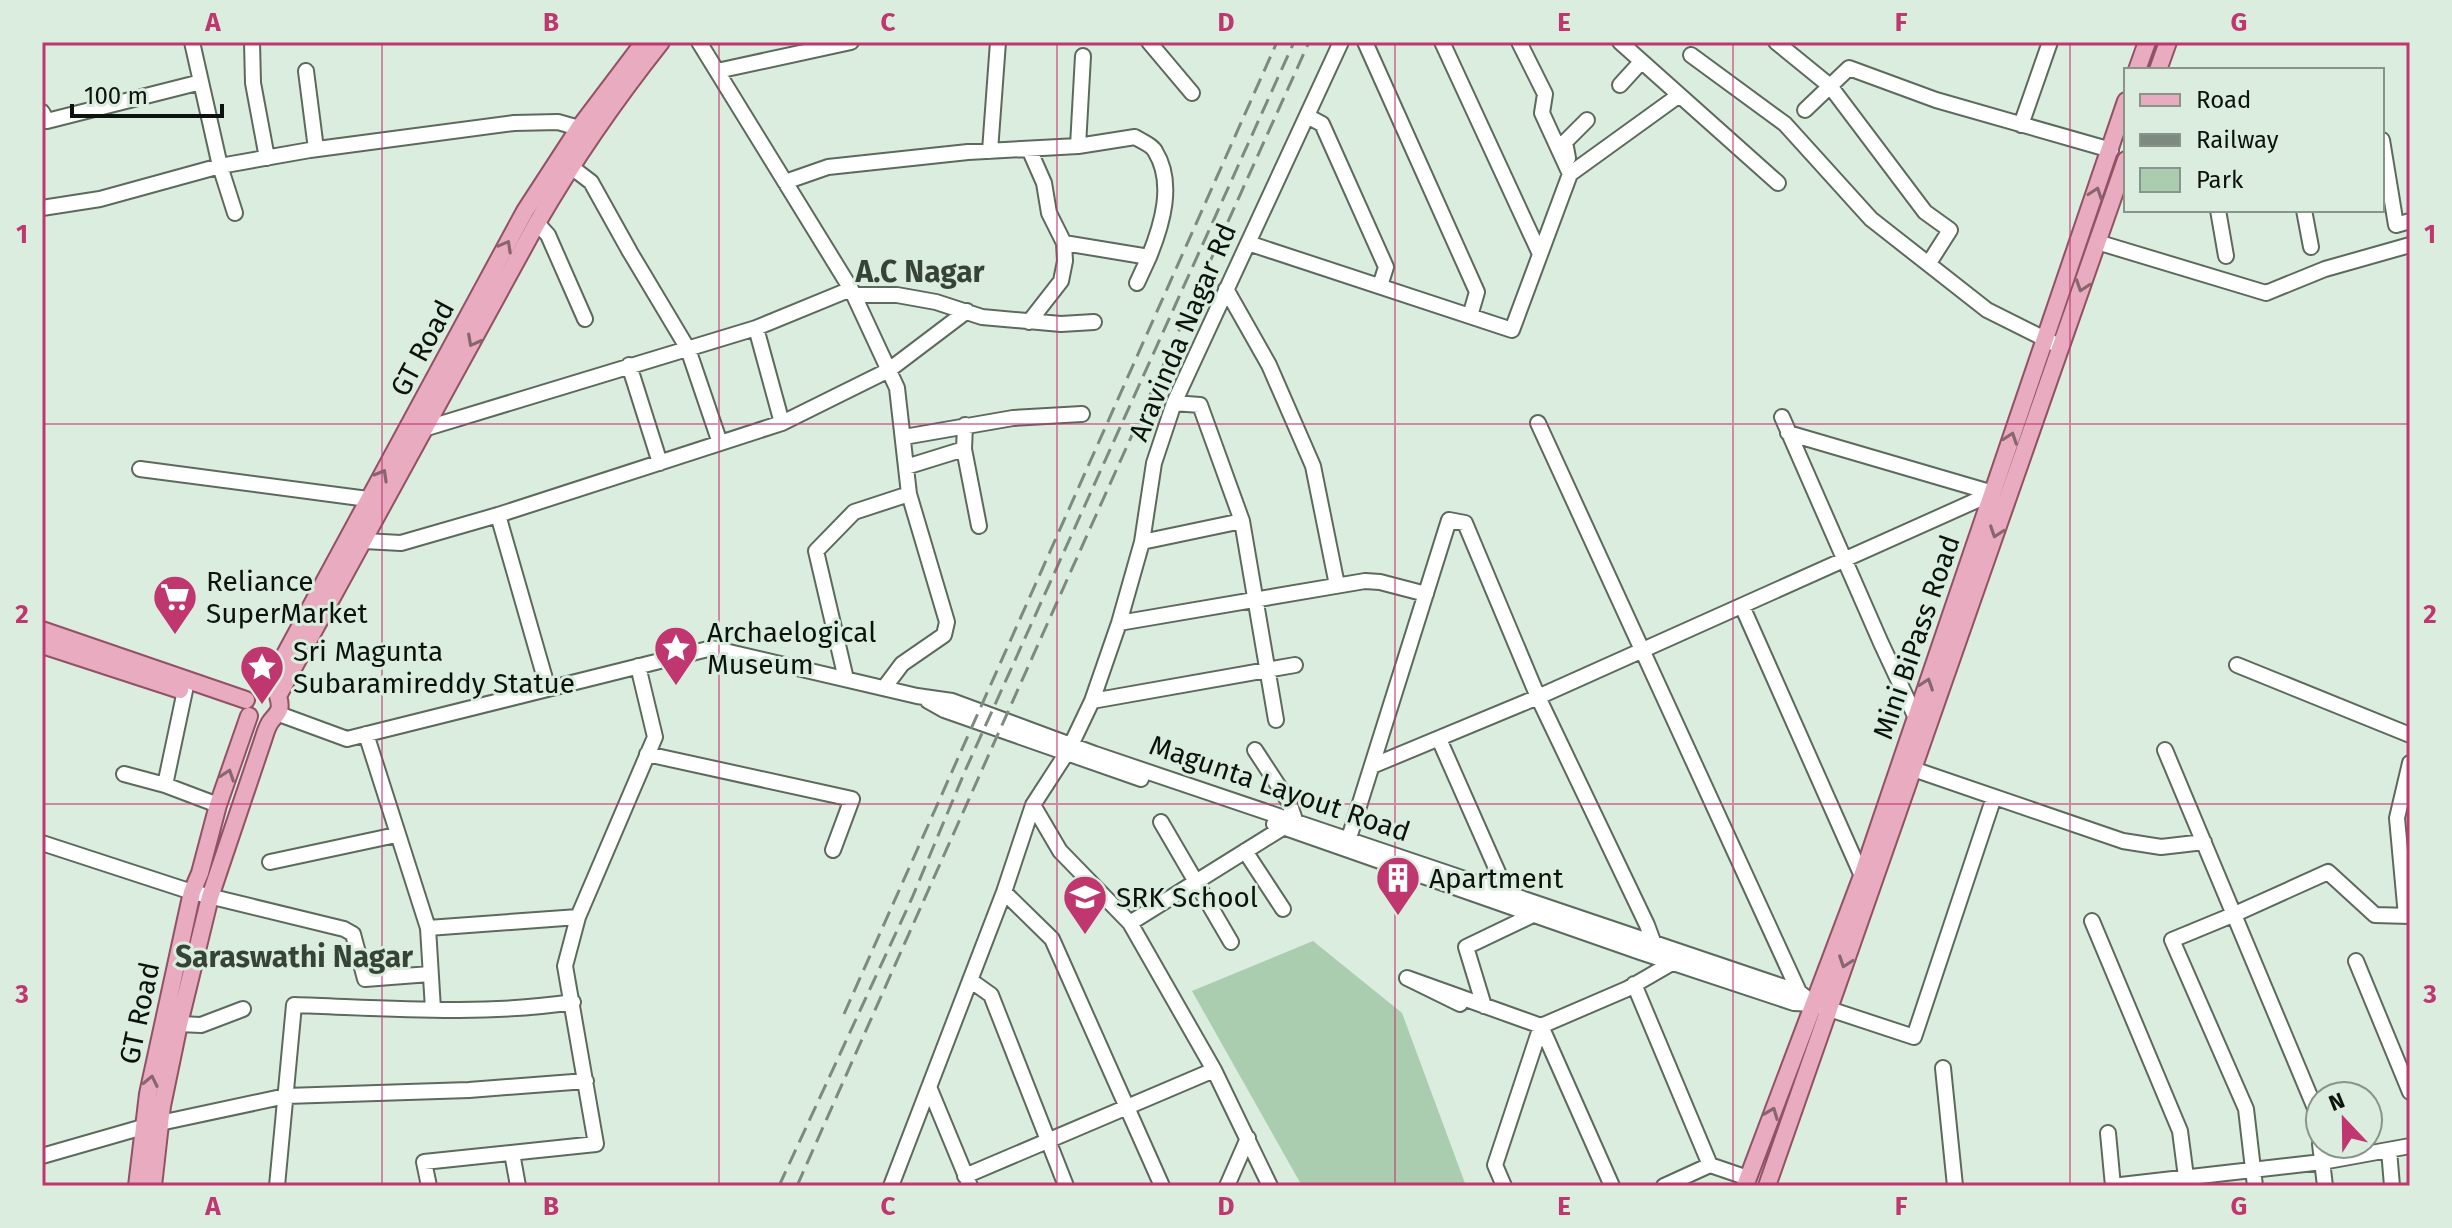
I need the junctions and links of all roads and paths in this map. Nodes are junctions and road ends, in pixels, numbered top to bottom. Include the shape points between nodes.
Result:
1 (192, 42) edge
2 (252, 42) edge
3 (644, 42) edge
4 (661, 42) edge
5 (699, 42) edge
6 (851, 42) edge
7 (998, 42) edge
8 (1149, 42) edge
9 (1341, 42) edge
10 (1365, 42) edge
11 (1442, 42) edge
12 (1519, 42) edge
13 (1620, 42) edge
14 (1776, 42) edge
15 (2147, 42) edge
16 (2168, 42) edge
17 (2046, 43) edge
18 (1691, 55) dead end
19 (1083, 56) dead end
20 (1641, 62) junction
21 (2138, 68) edge
22 (2159, 68) edge
23 (306, 71) dead end
24 (717, 71) junction
25 (201, 82) junction
26 (1620, 85) dead end
27 (1830, 86) junction
28 (1192, 93) dead end
29 (1678, 96) junction
30 (2124, 108) edge
31 (1805, 110) dead end
32 (42, 112) edge
33 (1307, 116) junction
34 (1587, 120) dead end
35 (2021, 125) junction
36 (579, 128) junction
37 (1078, 146) junction
38 (316, 149) junction
39 (1029, 149) junction
40 (2111, 150) junction
41 (990, 151) junction
42 (2384, 152) edge
43 (267, 158) junction
44 (220, 166) junction
45 (570, 166) junction
46 (2124, 166) edge
47 (1570, 174) junction
48 (785, 182) junction
49 (1778, 183) dead end
50 (42, 208) edge
51 (2218, 212) edge
52 (2304, 212) edge
53 (235, 213) dead end
54 (2410, 221) edge
55 (537, 223) junction
56 (2097, 242) junction
57 (1064, 243) junction
58 (1248, 243) junction
59 (2410, 245) edge
60 (2311, 247) dead end
61 (1540, 254) junction
62 (2226, 256) dead end
63 (1149, 257) junction
64 (1929, 263) junction
65 (1137, 283) dead end
66 (1380, 286) junction
67 (1226, 289) junction
68 (853, 292) junction
69 (967, 311) junction
70 (1470, 316) junction
71 (585, 319) dead end
72 (1029, 322) junction
73 (1094, 322) dead end
74 (756, 328) junction
75 (2052, 343) junction
76 (688, 349) junction
77 (629, 365) junction
78 (889, 370) junction
79 (1174, 403) junction
80 (1082, 414) dead end
81 (1782, 417) dead end
82 (782, 423) junction
83 (1538, 423) dead end
84 (965, 425) junction
85 (427, 428) junction
86 (1788, 433) junction
87 (904, 437) junction
88 (720, 443) junction
89 (964, 449) junction
90 (660, 463) junction
91 (906, 467) junction
92 (140, 469) dead end
93 (909, 494) junction
94 (2000, 496) junction
95 (375, 503) junction
96 (498, 515) junction
97 (1242, 521) junction
98 (979, 526) dead end
99 (364, 541) junction
100 (1142, 542) junction
101 (1844, 560) junction
102 (1337, 585) junction
103 (1426, 594) junction
104 (1257, 600) junction
105 (1742, 606) junction
106 (1119, 623) junction
107 (42, 630) edge
108 (42, 645) edge
109 (1641, 651) junction
110 (1295, 665) dead end
111 (2237, 665) dead end
112 (638, 666) junction
113 (1267, 671) junction
114 (846, 679) junction
115 (186, 686) junction
116 (260, 688) junction
117 (884, 688) junction
118 (548, 689) junction
119 (278, 696) junction
120 (1538, 697) junction
121 (1092, 701) junction
122 (247, 709) junction
123 (274, 718) junction
124 (1916, 718) junction
125 (1276, 720) dead end
126 (366, 734) junction
127 (2410, 735) edge
128 (1439, 739) junction
129 (1068, 749) junction
130 (1255, 750) dead end
131 (2165, 750) dead end
132 (647, 754) junction
133 (2410, 763) edge
134 (1372, 766) junction
135 (1913, 769) junction
136 (124, 774) dead end
137 (165, 785) junction
138 (1994, 797) junction
139 (218, 805) junction
140 (1033, 805) junction
141 (1161, 822) dead end
142 (1289, 823) junction
143 (396, 835) junction
144 (1349, 838) junction
145 (2204, 842) junction
146 (42, 843) edge
147 (833, 850) dead end
148 (1245, 851) junction
149 (270, 862) dead end
150 (1862, 876) junction
151 (1196, 882) junction
152 (192, 892) junction
153 (1004, 892) junction
154 (1504, 892) junction
155 (210, 897) junction
156 (1283, 909) dead end
157 (2235, 914) junction
158 (1533, 915) junction
159 (2408, 916) edge
160 (578, 917) junction
161 (2092, 921) dead end
162 (1130, 923) junction
163 (428, 928) junction
164 (1231, 942) dead end
165 (1654, 944) junction
166 (2356, 961) dead end
167 (1672, 963) junction
168 (430, 974) junction
169 (970, 980) junction
170 (1634, 984) junction
171 (1799, 992) junction
172 (573, 1002) junction
173 (1460, 1004) dead end
174 (1484, 1006) junction
175 (1821, 1007) junction
176 (243, 1009) dead end
177 (433, 1009) junction
178 (179, 1024) junction
179 (1541, 1026) junction
180 (1943, 1068) dead end
181 (1214, 1070) junction
182 (586, 1081) junction
183 (2304, 1081) edge
184 (929, 1087) junction
185 (2410, 1092) edge
186 (286, 1096) junction
187 (1126, 1108) junction
188 (160, 1123) junction
189 (143, 1127) junction
190 (2108, 1133) dead end
191 (1248, 1138) junction
192 (1047, 1141) junction
193 (2410, 1146) edge
194 (2389, 1150) junction
195 (512, 1153) junction
196 (42, 1156) edge
197 (2322, 1162) junction
198 (1710, 1165) junction
199 (2253, 1170) junction
200 (2186, 1177) junction
201 (968, 1181) edge
202 (1746, 1182) edge
203 (137, 1186) edge
204 (153, 1186) edge
205 (277, 1186) edge
206 (429, 1186) edge
207 (518, 1186) edge
208 (891, 1186) edge
209 (1066, 1186) edge
210 (1162, 1186) edge
211 (1227, 1186) edge
212 (1270, 1186) edge
213 (1504, 1186) edge
214 (1612, 1186) edge
215 (1664, 1186) edge
216 (1767, 1186) edge
217 (1955, 1186) edge
218 (2113, 1186) edge
219 (2255, 1186) edge
220 (2325, 1186) edge
221 (2392, 1186) edge

1 - 25 street
2 - 43 street via 253,83
3 - 36 main road, GT Road
4 - 45 main road
5 - 24 street
6 - 24 street
7 - 41 street
8 - 28 street
9 - 33 street, Aravinda Nagar Rd
10 - 70 street via 1477,292
11 - 61 street
12 - 47 street via 1545,94 1542,113
13 - 20 street
14 - 27 street
15 - 21 main road
16 - 22 main road
17 - 35 street
18 - 64 street via 1785,124 1871,219
19 - 37 street
20 - 26 street
20 - 29 street
23 - 38 street
24 - 48 street
25 - 32 street via 47,121
25 - 44 street
27 - 31 street
27 - 35 street via 1849,68
27 - 64 street via 1925,212 1950,230
29 - 47 street
29 - 49 street
30 - 40 main road, Mini BiPass Road
33 - 58 street, Aravinda Nagar Rd
33 - 66 street via 1322,124 1386,267
34 - 47 street via 1565,142
35 - 40 street
36 - 38 street via 558,122 514,123
95 -> 36 main road, GT Road via 525,211
37 - 39 street
37 - 63 street via 1135,137 1155,149 1166,179 1165,205
38 - 43 street
39 - 41 street
39 - 57 street
75 -> 40 main road, Mini BiPass Road
41 - 48 street via 828,167
42 - 54 street via 2396,225
43 - 44 street
44 - 50 street via 100,199
44 - 53 street
45 - 55 main road
45 - 76 street via 591,182
46 - 56 main road
47 - 61 street
48 - 68 street
51 - 62 street
52 - 60 street
55 - 71 street via 548,235
55 -> 85 main road
56 - 59 street via 2266,293 2325,269
56 -> 75 main road
57 - 63 street
57 - 72 street via 1061,281
58 - 66 street
58 - 67 street, Aravinda Nagar Rd
61 - 70 street via 1512,330
63 - 65 street
64 - 75 street via 1987,310
66 - 70 street
67 - 79 street, Aravinda Nagar Rd
67 - 102 street via 1269,365 1313,466
68 - 69 street via 897,295
68 - 74 street
68 - 78 street
69 - 72 street
69 - 78 street
72 - 73 street
74 - 76 street
74 - 82 street
75 - 94 main road, Mini BiPass Road
76 - 77 street
76 - 88 street
77 - 85 street
77 - 90 street
78 - 82 street
78 - 87 street
79 - 97 street via 1200,405
79 - 100 street, Aravinda Nagar Rd via 1154,463
80 - 84 street
81 - 86 street
82 - 88 street
83 - 109 street
84 - 87 street
84 - 89 street
85 - 95 main road
86 - 94 street
86 - 101 street
87 - 91 street
88 - 90 street
89 - 91 street
89 - 98 street
90 - 96 street
91 - 93 street
92 - 95 street
93 - 114 street via 854,512 816,551
93 - 117 street via 946,630 939,641 902,664
94 - 101 street
124 -> 94 main road, Mini BiPass Road
94 -> 135 main road
95 - 99 main road
95 - 116 main road, GT Road
96 - 99 street via 401,543
96 - 118 street
97 - 100 street
97 - 104 street
99 - 119 main road
100 - 106 street, Aravinda Nagar Rd
101 - 105 street
101 - 124 street
102 - 103 street via 1380,582
102 - 104 street
103 - 120 street via 1449,520 1465,523
103 - 134 street
104 - 106 street
104 - 113 street
105 - 109 street
105 - 150 street
106 - 121 street, Aravinda Nagar Rd
107 - 115 main road
108 - 115 main road
109 - 120 street
109 - 171 street
110 - 113 street
111 - 127 street
112 - 114 street, Magunta Layout Road via 712,648
112 - 118 street, Magunta Layout Road
112 - 132 street via 655,737
113 - 121 street
113 - 125 street
114 - 117 street, Magunta Layout Road
115 - 122 main road
115 - 137 street
116 - 119 main road
116 - 122 main road via 252,692
117 - 129 street, Magunta Layout Road
118 - 126 street, Magunta Layout Road
119 - 123 main road via 281,702
120 - 128 street
120 - 165 street
121 - 129 street, Aravinda Nagar Rd
122 - 123 main road via 258,723
139 -> 122 main road, GT Road
123 - 126 street, Magunta Layout Road via 347,739
123 - 155 main road
124 - 150 main road, Mini BiPass Road
126 - 143 street
128 - 134 street
128 - 154 street
129 - 140 street, Aravinda Nagar Rd
129 - 142 street, Magunta Layout Road
130 - 142 street via 1289,802
131 - 145 street
132 - 147 street via 852,799
132 - 160 street
133 - 159 street via 2397,818
134 - 144 street
135 - 138 street
135 -> 175 main road
136 - 137 street
137 - 139 street
138 - 145 street via 2123,841 2161,847
138 - 175 street via 1914,1037
139 - 152 main road, GT Road
140 - 153 street, Aravinda Nagar Rd
140 - 162 street via 1060,851
141 - 151 street
142 - 144 street, Magunta Layout Road
142 - 148 street
142 - 158 street, Magunta Layout Road
143 - 149 street
143 - 163 street
144 - 154 street, Magunta Layout Road
145 - 157 street
146 - 152 street
148 - 151 street
148 - 156 street
150 - 175 main road, Mini BiPass Road
151 - 162 street
151 - 164 street
152 - 155 street
189 -> 152 main road, GT Road
153 - 169 street, Aravinda Nagar Rd
153 - 187 street via 1052,939
154 - 165 street, Magunta Layout Road
155 - 168 street via 344,929 353,934 365,979
155 - 178 main road
157 - 159 street via 2328,872 2375,915
157 - 183 street
157 - 199 street via 2172,940 2246,1109
158 - 167 street, Magunta Layout Road
158 - 174 street via 1466,947
160 - 163 street
160 - 172 street via 565,966
161 - 200 street via 2180,1131
162 - 181 street
163 - 168 street
165 - 171 street, Magunta Layout Road
166 - 185 street
167 - 170 street
167 - 175 street, Magunta Layout Road
168 - 177 street
169 - 184 street, Aravinda Nagar Rd
169 - 192 street via 991,995
170 - 179 street
170 - 198 street
171 - 175 street, Magunta Layout Road
172 - 177 street
172 - 182 street
173 - 174 street via 1407,978
174 - 179 street
202 -> 175 main road, Mini BiPass Road
175 - 216 main road
176 - 178 street via 201,1025
177 - 186 street via 294,1005
178 - 188 main road
179 - 213 street via 1495,1165
179 - 214 street
180 - 217 street
181 - 187 street
181 - 191 street
182 - 186 street
182 - 195 street via 596,1144
184 - 201 street
184 - 208 street, Aravinda Nagar Rd
186 - 188 street
186 - 205 street
187 - 192 street
187 - 210 street
188 - 204 main road
189 - 196 street
189 - 203 main road, GT Road
190 - 218 street
191 - 211 street
191 - 212 street
192 - 201 street
192 - 209 street
193 - 194 street
194 - 197 street
194 - 221 street
195 - 206 street via 424,1162
195 - 207 street
197 - 199 street
197 - 220 street
198 - 202 street
198 - 215 street
199 - 200 street
199 - 219 street
200 - 218 street

